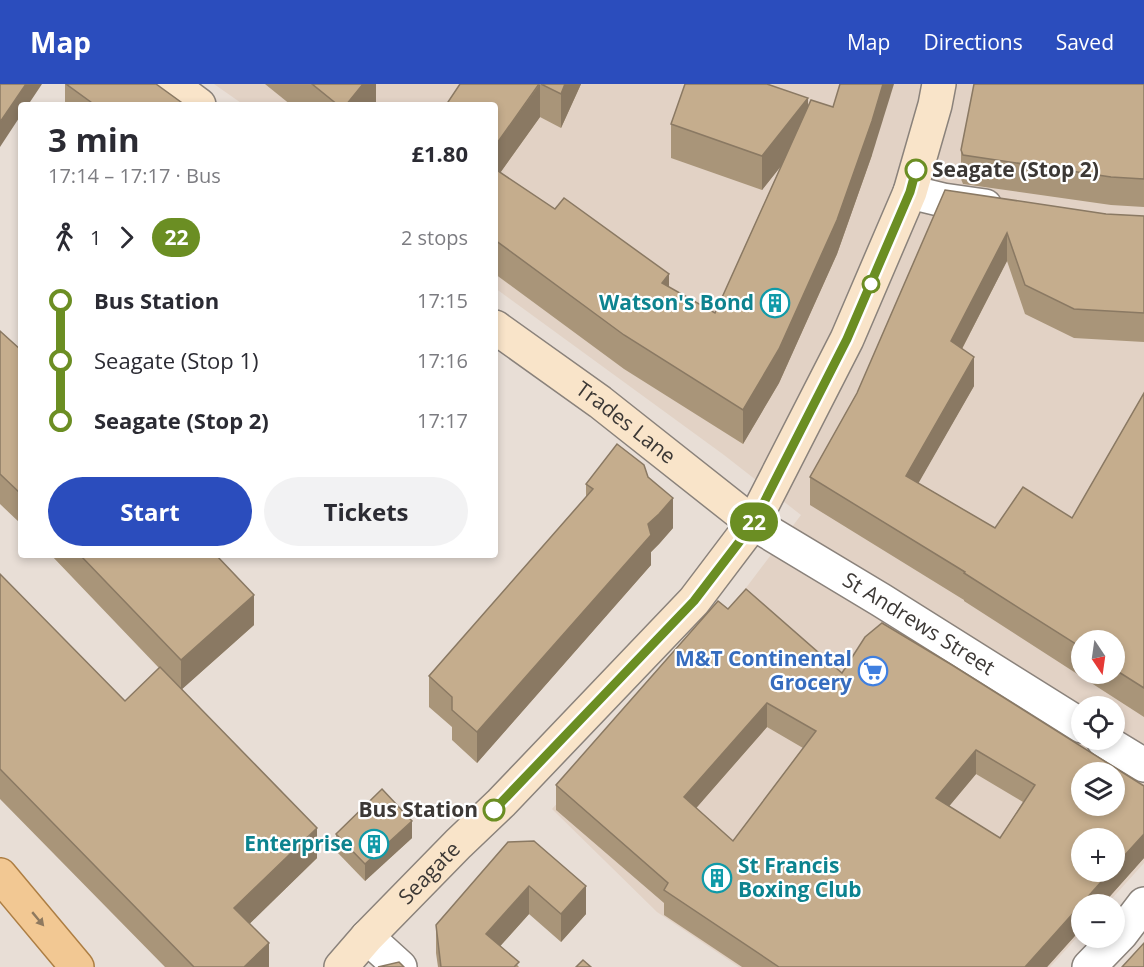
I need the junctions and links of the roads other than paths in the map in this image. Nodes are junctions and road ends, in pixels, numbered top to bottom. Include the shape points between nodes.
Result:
1 (171, 84) edge
2 (939, 84) edge
3 (195, 102) edge
4 (910, 192) junction
5 (1009, 210) edge
6 (498, 329) edge
7 (753, 524) junction
8 (1071, 719) edge
9 (1119, 750) edge
10 (1144, 765) edge
11 (0, 875) edge
12 (1144, 904) edge
13 (1132, 931) edge
14 (367, 937) junction
15 (77, 967) edge
16 (341, 967) edge
17 (400, 967) edge
18 (1089, 967) edge

1 - 3 street
2 - 4 street, Seagate
4 - 5 street
4 - 7 street, Seagate via 847,339
6 - 7 street, Trades Lane via 600,402
7 - 8 street, St Andrews Street
7 - 14 street, Seagate via 694,601
9 - 10 street
11 -> 15 main road
12 - 13 street
13 - 18 street
14 - 16 street, Seagate
14 - 17 street

